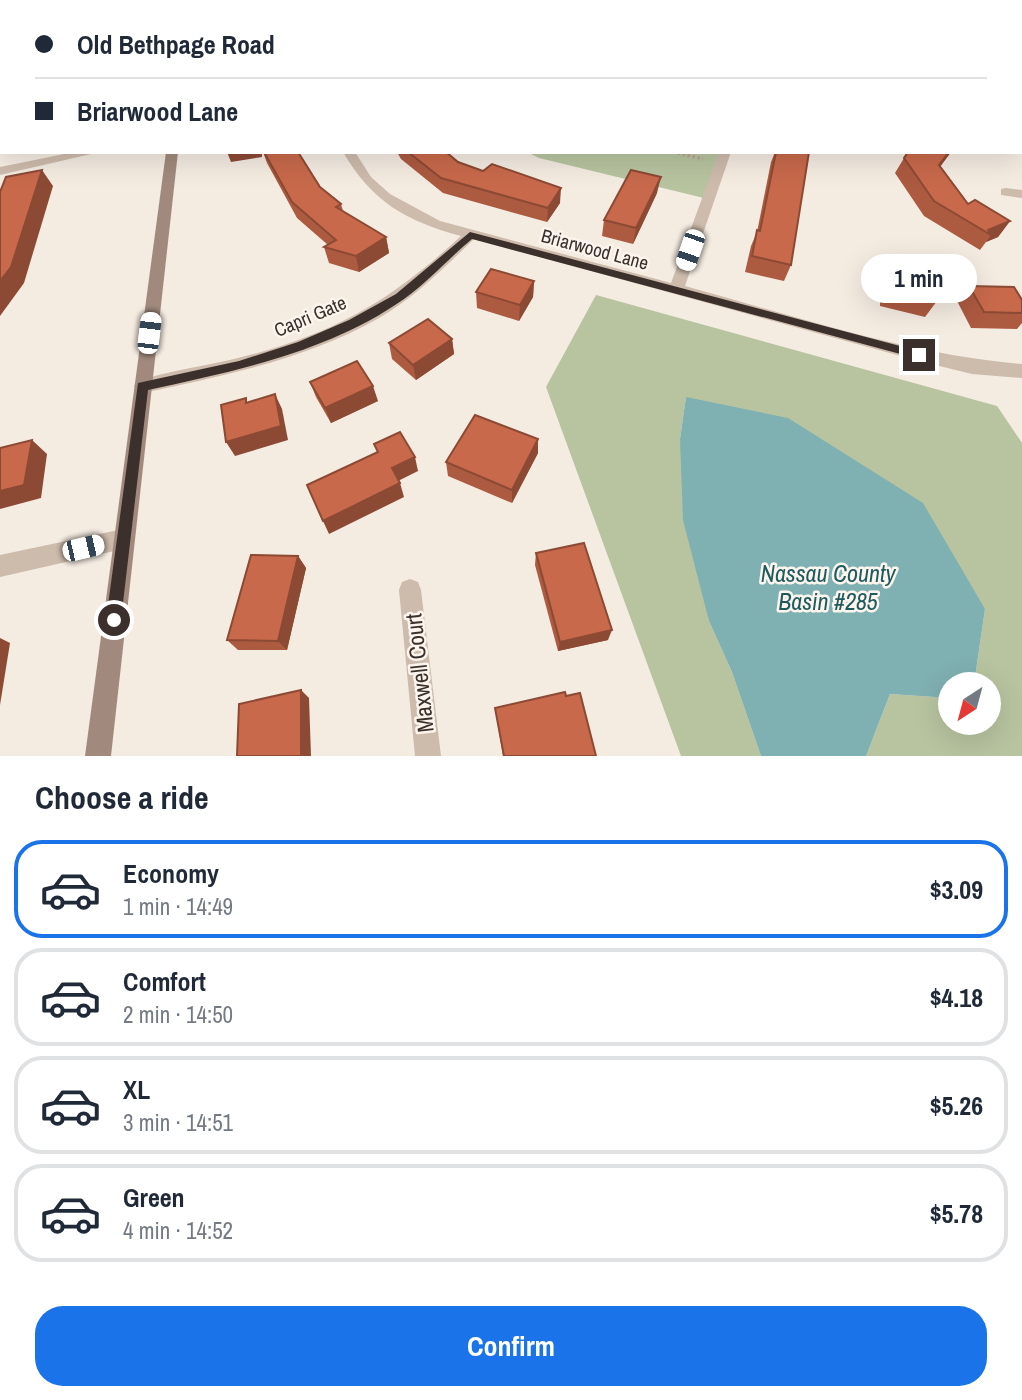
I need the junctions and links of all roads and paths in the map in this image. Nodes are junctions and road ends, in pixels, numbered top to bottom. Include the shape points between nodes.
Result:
1 (84, 154) edge
2 (172, 154) edge
3 (350, 154) edge
4 (690, 154) edge
5 (723, 158) edge
6 (0, 171) edge
7 (1006, 192) dead end
8 (1022, 194) edge
9 (470, 235) junction
10 (676, 290) junction
11 (1022, 371) edge
12 (142, 386) junction
13 (123, 539) junction
14 (0, 566) edge
15 (411, 590) dead end
16 (98, 756) edge
17 (428, 756) edge

1 - 6 street
2 - 12 main road
3 - 9 street, Briarwood Lane via 364,180 390,202
4 - 5 path
5 - 10 street
7 - 8 street
9 - 10 street, Briarwood Lane
9 - 12 street, Capri Gate via 400,296 353,323 240,366
10 - 11 street, Briarwood Lane via 919,355 972,367
12 - 13 main road
13 - 14 street
13 - 16 main road
15 - 17 street, Maxwell Court

